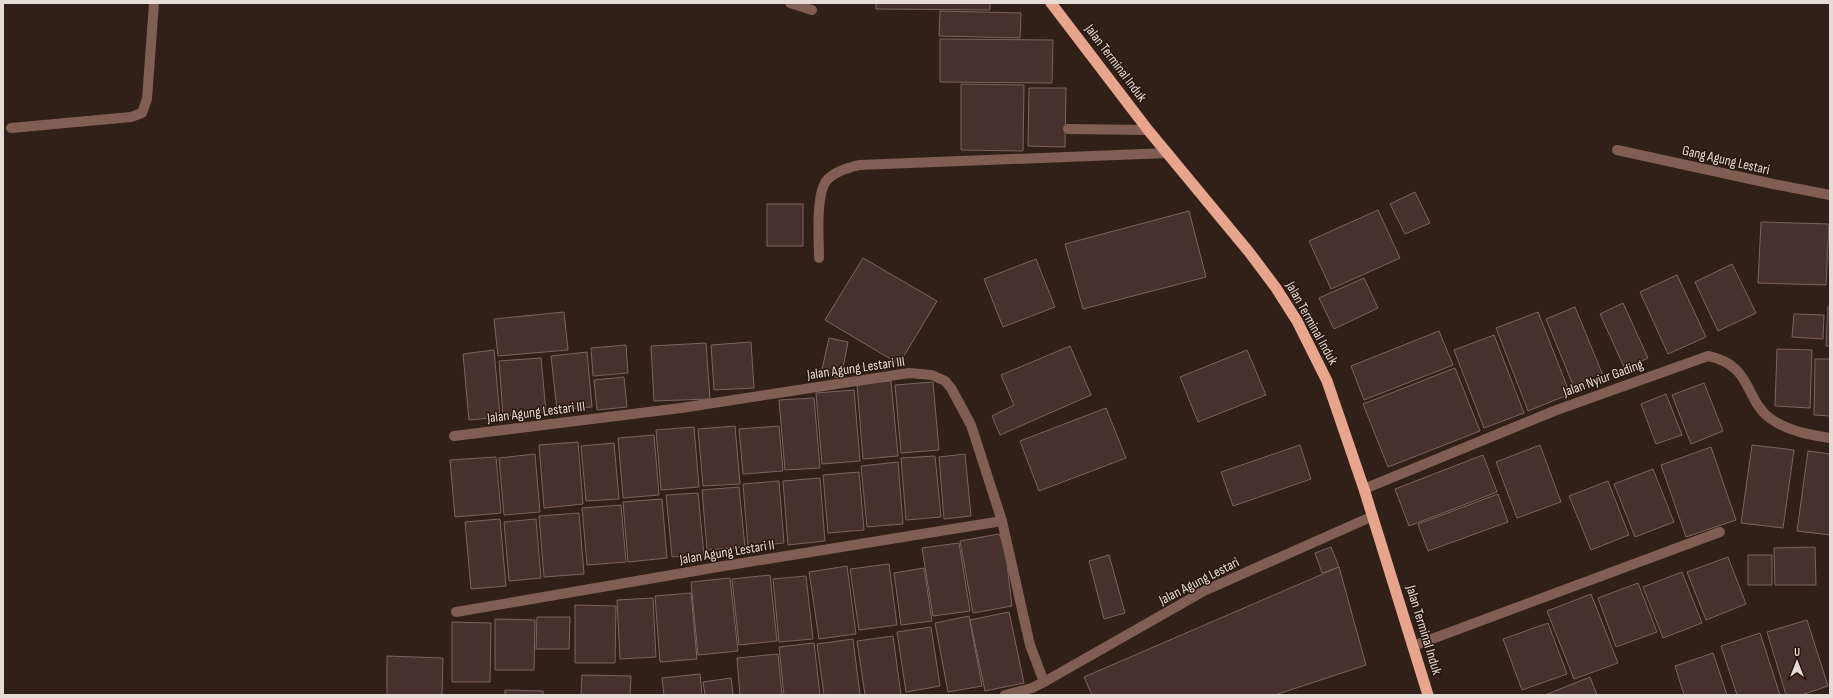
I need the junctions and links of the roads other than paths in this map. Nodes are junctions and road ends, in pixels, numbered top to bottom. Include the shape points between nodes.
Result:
1 (154, 3) edge
2 (790, 3) edge
3 (1051, 3) edge
4 (812, 10) dead end
5 (11, 128) dead end
6 (1068, 129) dead end
7 (1148, 130) junction
8 (1617, 150) dead end
9 (1168, 153) junction
10 (1830, 195) edge
11 (819, 258) dead end
12 (454, 436) dead end
13 (1830, 438) edge
14 (1364, 489) junction
15 (1373, 516) junction
16 (1002, 521) junction
17 (1720, 532) dead end
18 (456, 612) dead end
19 (1414, 646) junction
20 (1044, 682) junction
21 (1005, 695) edge
22 (1428, 695) edge

1 - 5 street via 147,99 142,113 131,117
2 - 4 street
3 - 7 highway, Jalan Terminal Induk
6 - 7 street
7 - 9 highway, Jalan Terminal Induk
8 - 10 street, Gang Agung Lestari
9 - 11 street via 859,165 847,168 836,173 824,184 820,196
9 - 14 highway, Jalan Terminal Induk via 1249,252 1297,321 1327,381
12 - 16 street, Jalan Agung Lestari III via 681,408 909,374 932,375 945,381 963,408 971,425
13 - 14 street, Jalan Nyiur Gading via 1789,428 1770,419 1741,375 1719,358 1708,356 1554,411
14 - 15 highway, Jalan Terminal Induk
15 - 19 highway, Jalan Terminal Induk
15 - 20 street, Jalan Agung Lestari via 1204,591
16 - 18 street, Jalan Agung Lestari II
16 - 20 street, Jalan Agung Lestari III via 1030,645
17 - 19 street
19 - 22 highway, Jalan Terminal Induk
20 - 21 street, Jalan Agung Lestari

